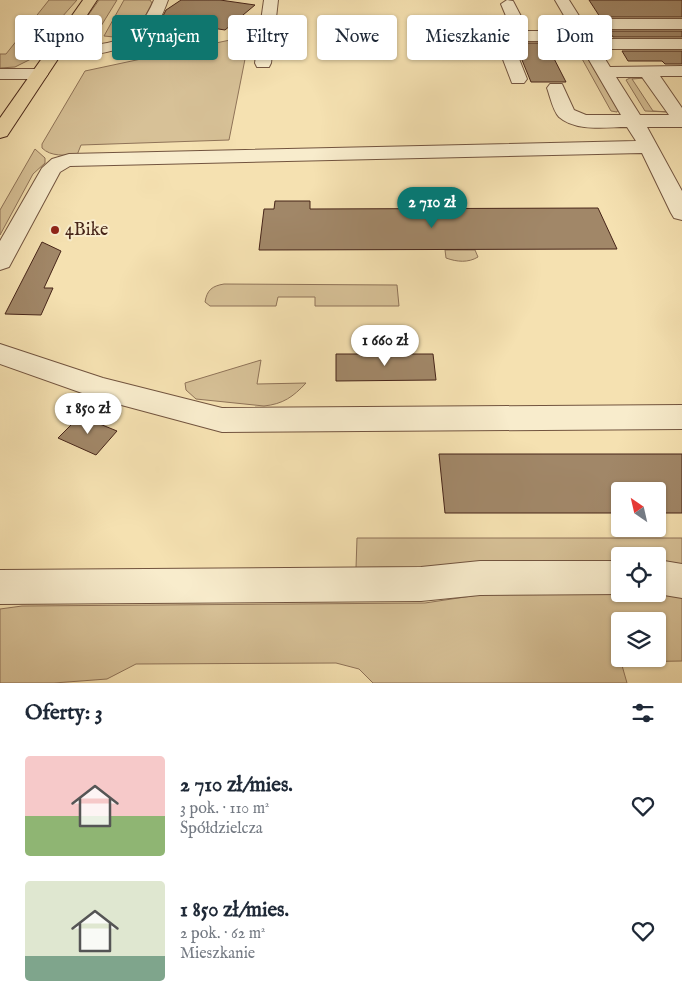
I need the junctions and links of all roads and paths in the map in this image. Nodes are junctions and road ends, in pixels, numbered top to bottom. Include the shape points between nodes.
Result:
1 (90, 0) edge
2 (161, 0) edge
3 (271, 0) edge
4 (562, 0) edge
5 (508, 4) dead end
6 (80, 15) edge
7 (513, 15) edge
8 (571, 15) edge
9 (682, 24) edge
10 (612, 31) edge
11 (612, 37) edge
12 (682, 44) edge
13 (102, 49) edge
14 (49, 60) edge
15 (511, 60) edge
16 (598, 60) edge
17 (263, 63) dead end
18 (647, 71) junction
19 (682, 71) edge
20 (605, 72) junction
21 (7, 74) edge
22 (39, 74) junction
23 (518, 79) dead end
24 (556, 88) dead end
25 (682, 121) edge
26 (635, 124) junction
27 (0, 132) edge
28 (649, 147) junction
29 (682, 213) edge
30 (0, 262) edge
31 (0, 354) edge
32 (682, 417) edge
33 (611, 578) edge
34 (666, 578) edge
35 (682, 581) edge
36 (0, 587) edge

1 - 6 main road
2 - 13 street via 142,36
3 - 17 street
4 - 8 street
5 - 7 street
9 - 10 street
11 - 12 street
14 - 22 main road
15 - 23 street
16 - 20 street
18 - 19 street
18 - 20 street
18 - 25 street
20 - 26 street
21 - 22 street
22 - 27 main road
24 - 26 street via 566,113 583,121
25 - 26 street
26 - 28 street
28 - 29 street
28 - 30 street via 69,160 52,168
31 - 32 street via 99,388 222,420
33 - 36 street via 480,578 421,584
34 - 35 street

